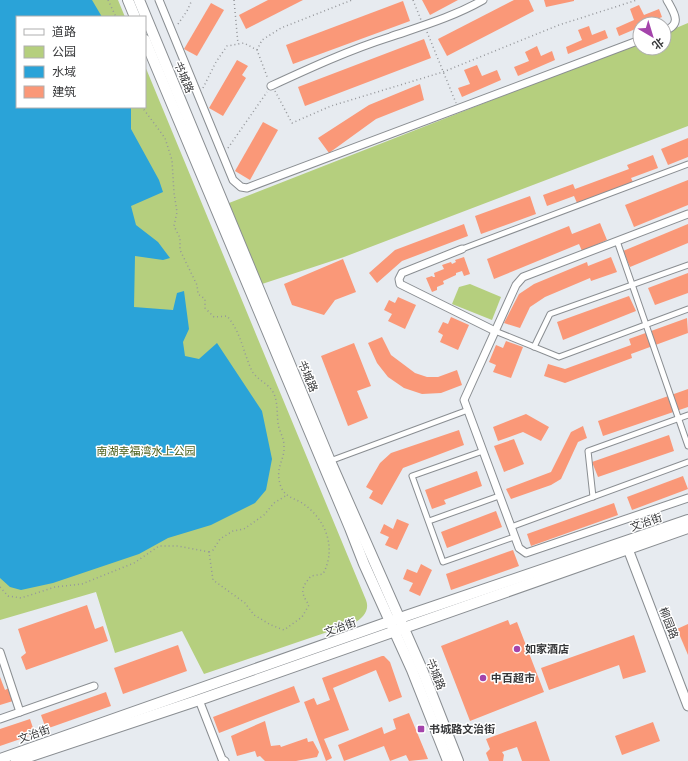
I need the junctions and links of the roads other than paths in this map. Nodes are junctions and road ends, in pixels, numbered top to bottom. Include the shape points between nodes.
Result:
1 (128, 0) edge
2 (139, 0) edge
3 (159, 0) edge
4 (483, 0) edge
5 (667, 0) edge
6 (135, 16) edge
7 (146, 16) edge
8 (146, 17) edge
9 (672, 28) edge
10 (146, 42) edge
11 (632, 43) edge
12 (271, 86) road end
13 (688, 164) edge
14 (688, 214) edge
15 (616, 241) junction
16 (462, 249) joint
17 (688, 265) edge
18 (632, 285) junction
19 (688, 309) edge
20 (646, 324) junction
21 (495, 331) junction
22 (534, 347) junction
23 (468, 410) junction
24 (688, 415) edge
25 (678, 418) junction
26 (688, 446) edge
27 (483, 451) junction
28 (330, 461) junction
29 (688, 462) edge
30 (500, 496) junction
31 (593, 497) junction
32 (688, 498) edge
33 (688, 520) edge
34 (429, 522) junction
35 (511, 527) junction
36 (688, 528) edge
37 (514, 537) junction
38 (628, 549) junction
39 (397, 625) junction
40 (0, 652) edge
41 (94, 686) dead end
42 (199, 700) junction
43 (688, 706) edge
44 (20, 712) junction
45 (0, 719) edge
46 (0, 759) edge
47 (16, 761) edge
48 (225, 761) edge
49 (448, 761) edge
50 (458, 761) edge

1 - 6 main road
2 - 7 main road, 书城路
3 - 11 street via 233,180 241,187 247,188
4 - 12 street
5 - 9 street via 675,15
8 - 28 main road, 书城路
10 - 39 main road, 书城路 via 364,564
13 - 16 street
14 - 15 street
15 - 18 street
15 - 21 street via 523,277 516,285
16 - 21 street via 402,274 400,284
17 - 18 street
18 - 20 street
18 - 22 street via 550,314
19 - 20 street
20 - 22 street via 559,357
20 - 25 street
21 - 22 street
21 - 23 street via 464,400
23 - 27 street
23 - 28 street
24 - 25 street
25 - 26 street
25 - 31 street via 588,451
27 - 30 street
27 - 34 street via 412,476
28 - 39 main road, 书城路
29 - 31 street
30 - 34 street
30 - 35 street
31 - 35 street
32 - 37 street via 531,553 519,548
33 - 39 main road, 文治街
34 - 37 street via 444,562
35 - 37 street
36 - 38 main road, 文治街
38 - 39 main road, 文治街
38 - 43 street, 柳园路
39 - 42 main road, 文治街
39 - 46 main road, 文治街
39 - 49 main road, 书城路
39 - 50 main road, 书城路
40 - 44 street
41 - 44 street
42 - 47 main road, 文治街
42 - 48 street
44 - 45 street

